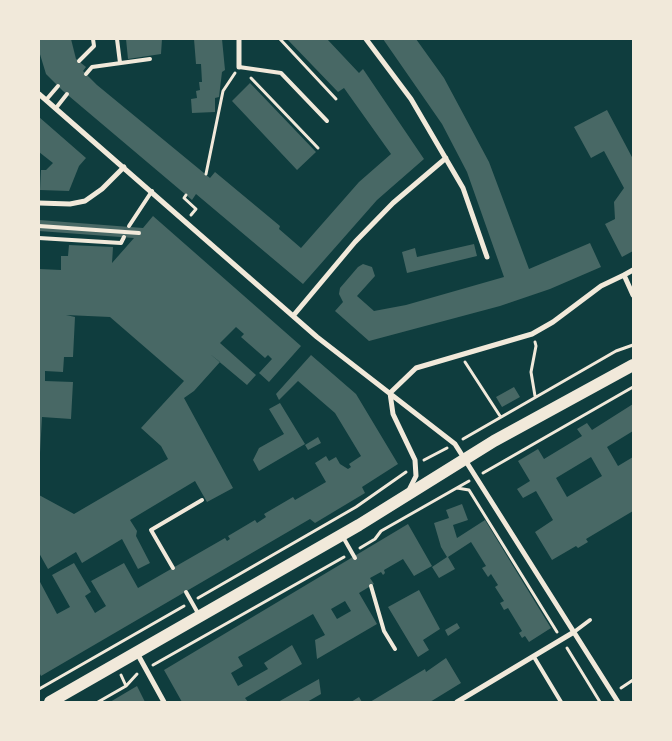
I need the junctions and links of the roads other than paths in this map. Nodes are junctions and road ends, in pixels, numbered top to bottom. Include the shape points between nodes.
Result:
1 (93, 39) edge
2 (117, 39) edge
3 (239, 39) edge
4 (366, 39) edge
5 (150, 59) dead end
6 (80, 61) dead end
7 (120, 64) junction
8 (239, 67) joint
9 (86, 74) dead end
10 (58, 86) dead end
11 (39, 94) edge
12 (67, 94) dead end
13 (46, 100) junction
14 (56, 108) junction
15 (328, 121) dead end
16 (446, 158) junction
17 (124, 167) junction
18 (152, 191) junction
19 (39, 203) edge
20 (39, 226) edge
21 (129, 226) dead end
22 (139, 233) dead end
23 (124, 237) dead end
24 (39, 238) edge
25 (487, 258) dead end
26 (633, 270) edge
27 (624, 275) junction
28 (633, 295) edge
29 (293, 316) junction
30 (633, 365) edge
31 (390, 394) junction
32 (466, 459) junction
33 (400, 498) junction
34 (202, 500) dead end
35 (342, 535) junction
36 (355, 558) dead end
37 (173, 568) dead end
38 (371, 586) dead end
39 (186, 592) dead end
40 (200, 617) junction
41 (590, 620) dead end
42 (574, 632) junction
43 (394, 649) dead end
44 (136, 653) junction
45 (534, 657) junction
46 (50, 702) edge
47 (164, 702) edge
48 (457, 702) edge
49 (561, 702) edge
50 (618, 702) edge

1 - 6 lane via 94,46
2 - 7 lane
3 - 8 street
4 - 16 street via 411,99
5 - 7 lane
7 - 9 lane via 92,67
8 - 15 lane via 281,73
10 - 13 lane
11 - 13 street
12 - 14 lane
13 - 14 street
14 - 17 street
16 - 25 street via 463,188
16 - 29 street via 393,203 355,242
17 - 18 street
17 - 19 street via 85,201
18 - 21 lane
18 - 29 street
20 - 22 lane
23 - 24 lane via 121,243
26 - 27 street
27 - 28 street
27 - 31 street via 601,286 532,334 416,368
29 - 31 street
30 - 32 main road
31 - 32 street via 454,444
31 - 33 street via 393,414 416,464 412,485
32 - 33 main road
32 - 42 street
33 - 35 main road
34 - 37 lane via 151,530
35 - 36 lane
35 - 40 main road
38 - 43 lane via 384,631
39 - 40 lane
40 - 44 main road
41 - 42 lane
42 - 45 street
42 - 50 street
44 - 46 main road
44 - 47 street
45 - 48 street
45 - 49 lane

